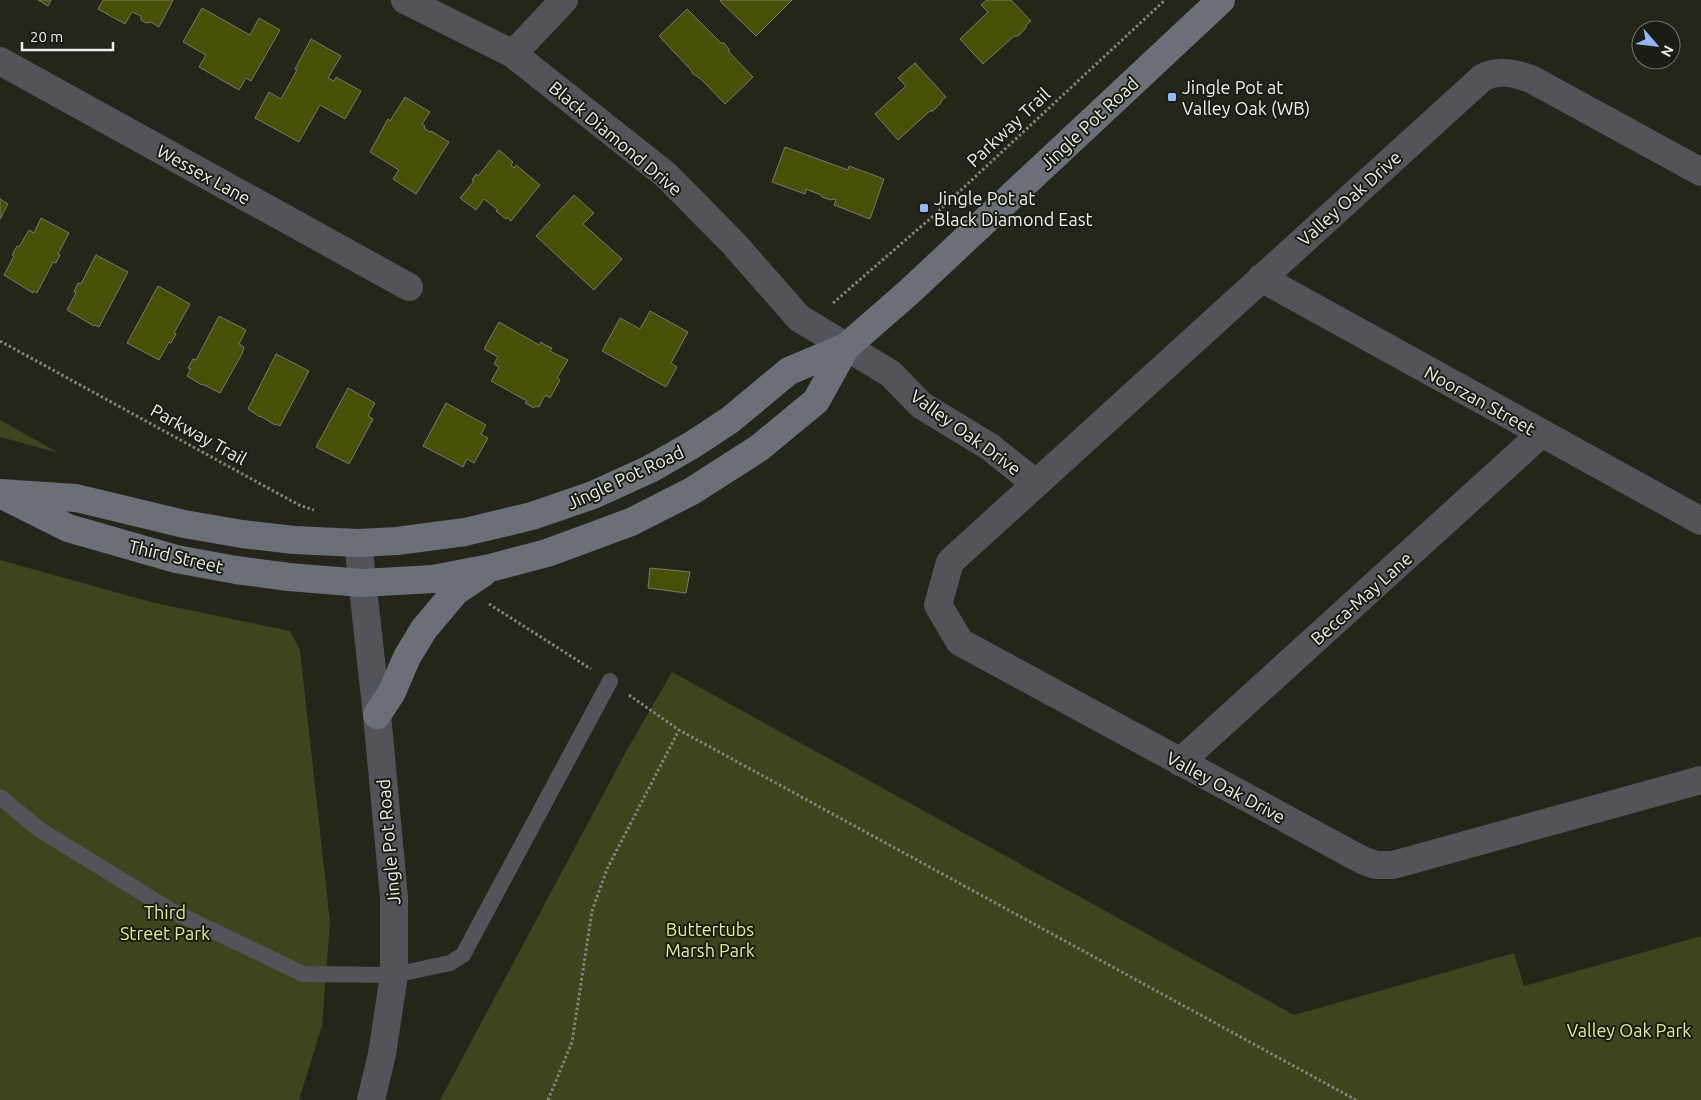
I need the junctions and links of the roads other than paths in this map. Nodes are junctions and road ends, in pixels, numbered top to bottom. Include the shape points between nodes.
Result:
1 (405, 0) edge
2 (564, 0) edge
3 (1221, 0) edge
4 (513, 54) junction
5 (0, 60) edge
6 (1701, 172) edge
7 (1261, 278) junction
8 (409, 287) dead end
9 (846, 347) junction
10 (1541, 434) junction
11 (1036, 483) junction
12 (0, 493) edge
13 (1701, 522) edge
14 (358, 543) junction
15 (490, 568) junction
16 (362, 583) junction
17 (610, 681) road end
18 (377, 715) junction
19 (1180, 762) junction
20 (1701, 780) edge
21 (0, 797) edge
22 (394, 975) junction
23 (370, 1100) edge

1 - 4 street, Black Diamond Drive
2 - 4 street
3 - 9 main road, Jingle Pot Road
4 - 9 street, Black Diamond Drive via 666,175 734,244 798,318
5 - 8 street, Wessex Lane
6 - 7 street, Valley Oak Drive via 1532,79 1517,74 1491,73
7 - 10 street, Noorzan Street
7 - 11 street, Valley Oak Drive
9 - 11 street, Valley Oak Drive via 891,374 921,405 990,447
9 - 14 main road, Jingle Pot Road via 789,371 730,420 692,445 593,495 532,516 465,532
9 - 15 main road, Jingle Pot Road via 816,401 759,448 692,491 631,522 547,553
10 - 13 street, Noorzan Street
10 - 19 street, Becca-May Lane
11 - 19 street, Valley Oak Drive via 950,562 938,605 960,642
12 - 14 main road, Third Street via 76,498 184,524 242,534
12 - 16 main road, Third Street via 68,528 176,559 289,577
14 - 16 street, Jingle Pot Road
15 - 16 main road, Jingle Pot Road via 433,579
15 - 18 main road via 456,591 424,629
16 - 18 street, Jingle Pot Road
17 - 22 lane via 463,955 450,963
18 - 22 street, Jingle Pot Road via 394,897
19 - 20 street, Valley Oak Drive via 1362,860 1393,865
21 - 22 lane via 40,830 172,911 303,974
22 - 23 street, Jingle Pot Road via 382,1054

